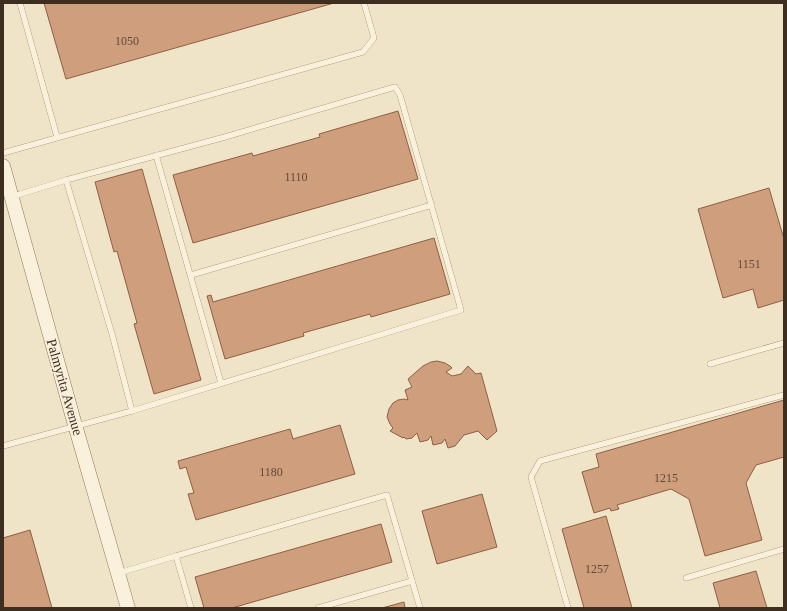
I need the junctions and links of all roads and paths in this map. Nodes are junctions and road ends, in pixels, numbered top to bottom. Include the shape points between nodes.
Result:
1 (20, 3) edge
2 (364, 3) edge
3 (57, 137) junction
4 (3, 153) edge
5 (156, 155) junction
6 (3, 166) edge
7 (66, 180) junction
8 (11, 197) junction
9 (432, 205) junction
10 (191, 275) junction
11 (784, 343) edge
12 (710, 364) dead end
13 (222, 383) junction
14 (784, 395) edge
15 (132, 411) junction
16 (75, 425) junction
17 (3, 446) edge
18 (784, 549) edge
19 (176, 556) junction
20 (118, 574) junction
21 (686, 578) dead end
22 (412, 581) junction
23 (128, 608) edge
24 (191, 608) edge
25 (318, 608) edge
26 (420, 608) edge
27 (568, 608) edge

1 - 3 lane
2 - 3 lane via 374,38 363,52
3 - 4 lane
5 - 7 lane
5 - 9 lane via 395,87 400,95
5 - 10 lane
6 - 8 street, Palmyrita Avenue
7 - 8 lane
7 - 15 lane
8 - 16 street, Palmyrita Avenue
9 - 10 lane
9 - 13 lane via 461,310
10 - 13 lane
11 - 12 lane
13 - 15 lane
14 - 27 lane via 540,461 531,477
15 - 16 lane
16 - 17 lane
16 - 20 street, Palmyrita Avenue
18 - 21 lane
19 - 20 lane
19 - 22 lane via 387,495
19 - 24 lane
20 - 23 street, Palmyrita Avenue
22 - 25 lane
22 - 26 lane

